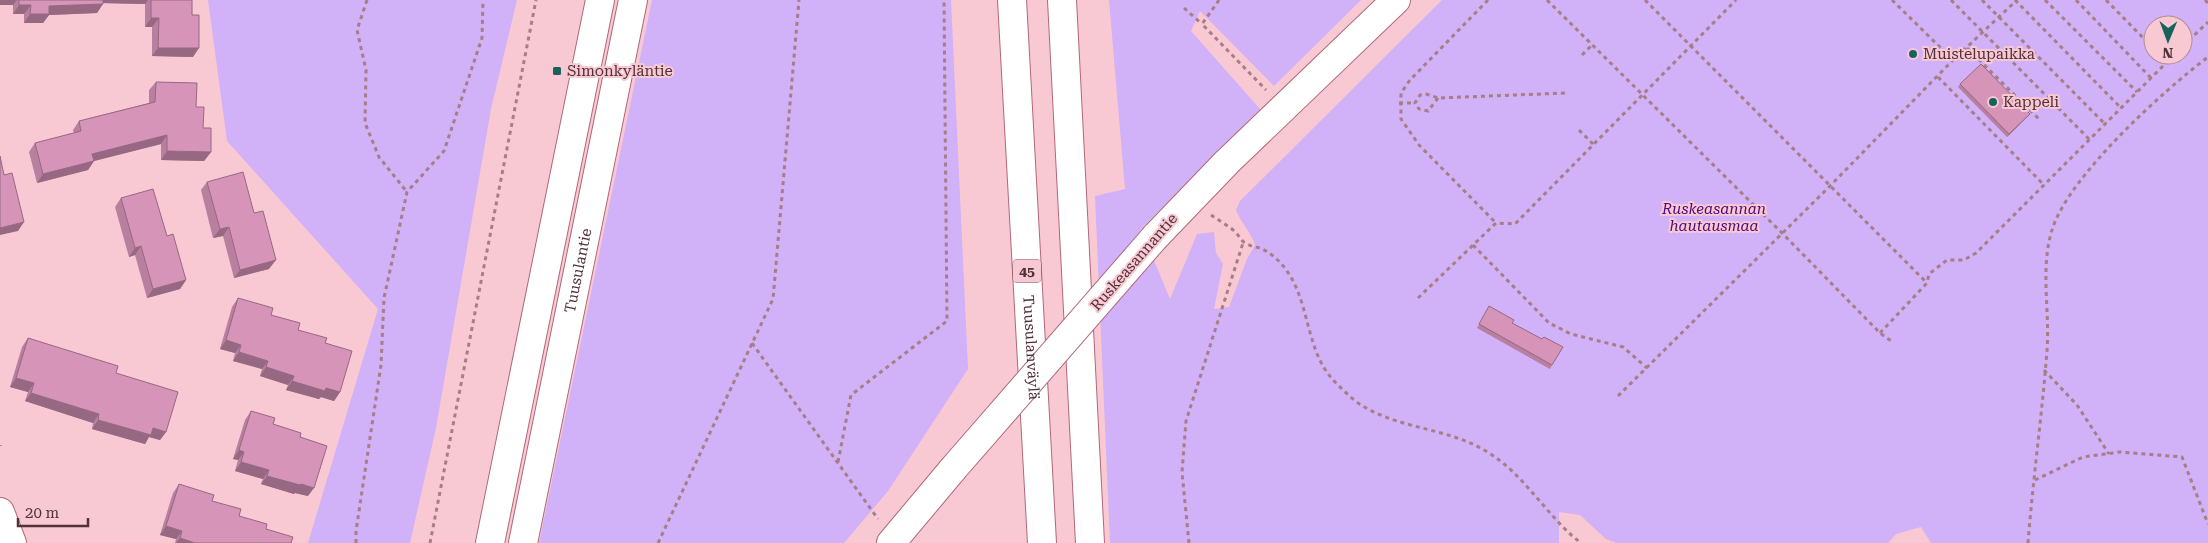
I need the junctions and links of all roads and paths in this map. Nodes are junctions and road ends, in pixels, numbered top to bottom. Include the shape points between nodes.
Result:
1 (367, 0) edge
2 (483, 0) edge
3 (536, 0) edge
4 (600, 0) edge
5 (633, 0) edge
6 (799, 0) edge
7 (944, 0) edge
8 (1012, 0) edge
9 (1062, 0) edge
10 (1220, 0) edge
11 (1396, 0) edge
12 (1488, 0) edge
13 (1547, 0) edge
14 (1645, 0) edge
15 (1736, 0) edge
16 (1892, 0) edge
17 (1951, 0) edge
18 (1982, 0) edge
19 (2016, 0) edge
20 (2045, 0) edge
21 (2076, 0) edge
22 (2106, 0) edge
23 (2205, 0) edge
24 (2208, 3) edge
25 (1184, 8) dead end
26 (1999, 17) junction
27 (2208, 22) edge
28 (1202, 24) junction
29 (1984, 33) junction
30 (2193, 36) edge
31 (2143, 38) edge
32 (1592, 45) junction
33 (1691, 46) junction
34 (1967, 48) junction
35 (1582, 55) dead end
36 (2208, 57) edge
37 (1952, 60) junction
38 (2164, 65) edge
39 (1938, 77) junction
40 (2151, 78) junction
41 (2137, 92) junction
42 (1566, 93) dead end
43 (1642, 94) junction
44 (1438, 98) junction
45 (1399, 103) junction
46 (1415, 103) junction
47 (1284, 108) junction
48 (2121, 108) junction
49 (2040, 120) dead end
50 (2105, 124) junction
51 (1579, 130) dead end
52 (2090, 140) junction
53 (1593, 144) junction
54 (2044, 185) junction
55 (1830, 186) junction
56 (407, 192) junction
57 (1190, 199) junction
58 (1496, 223) junction
59 (1782, 233) junction
60 (1243, 243) junction
61 (1473, 246) junction
62 (1927, 283) junction
63 (1418, 298) dead end
64 (1880, 333) junction
65 (752, 343) junction
66 (1894, 343) dead end
67 (1647, 368) junction
68 (2044, 370) junction
69 (1618, 396) dead end
70 (2109, 454) junction
71 (838, 462) junction
72 (2035, 480) junction
73 (0, 512) edge
74 (2208, 524) edge
75 (892, 542) edge
76 (12, 543) edge
77 (356, 543) edge
78 (430, 543) edge
79 (490, 543) edge
80 (523, 543) edge
81 (658, 543) edge
82 (1042, 543) edge
83 (1090, 543) edge
84 (1189, 543) edge
85 (1581, 543) edge
86 (2028, 543) edge

1 - 56 path via 357,30 366,70 365,123 379,157
2 - 56 path via 482,38 444,151
3 - 78 path
4 - 79 main road, Tuusulantie
5 - 80 main road, Tuusulantie
6 - 65 path via 773,299
7 - 71 path via 947,321 850,396
8 - 82 main road, Tuusulanväylä / 45
9 - 83 main road
10 - 28 path
11 - 47 main road, Ruskeasannantie
12 - 45 path via 1410,80 1401,93
13 - 32 path
14 - 33 path
15 - 33 path
16 - 37 path
17 - 29 path
18 - 26 path
19 - 26 path
19 - 48 path
20 - 41 path
21 - 40 path
22 - 31 path
23 - 24 path
25 - 28 path
26 - 29 path
26 - 50 path
27 - 30 path
28 - 47 path
29 - 34 path
29 - 52 path
32 - 35 path
32 - 43 path
33 - 43 path
33 - 55 path
34 - 37 path
34 - 49 path
36 - 68 path via 2146,110 2099,159 2059,213 2046,261 2048,311
37 - 39 path
38 - 40 path
39 - 54 path
39 - 55 path
40 - 41 path
41 - 48 path
42 - 44 path
43 - 53 path
43 - 59 path
44 - 46 path via 1422,94
44 - 46 path via 1428,111 1419,109
45 - 46 path
45 - 58 path via 1401,119 1419,145
47 - 57 main road, Ruskeasannantie
48 - 50 path
50 - 52 path
51 - 53 path
52 - 54 path
53 - 58 path via 1515,224
54 - 62 path via 1976,253 1964,260 1947,260 1929,274
55 - 59 path
55 - 62 path
56 - 77 path via 384,298 381,365
57 - 60 path via 1234,230
57 - 75 main road, Ruskeasannantie, bridge
58 - 61 path
59 - 64 path
59 - 67 path
60 - 84 path via 1186,421 1182,472
60 - 85 path via 1271,253 1292,279 1321,360 1334,381 1349,395 1367,409 1387,418 1449,434 1489,452 1531,489
61 - 63 path
61 - 67 path via 1549,322 1572,334 1623,347
62 - 64 path
64 - 66 path
65 - 71 path
65 - 81 path
67 - 69 path
68 - 70 path via 2078,405
68 - 72 path
70 - 72 path via 2083,457
70 - 74 path via 2182,457
71 - 75 path
72 - 86 path
73 - 76 main road

